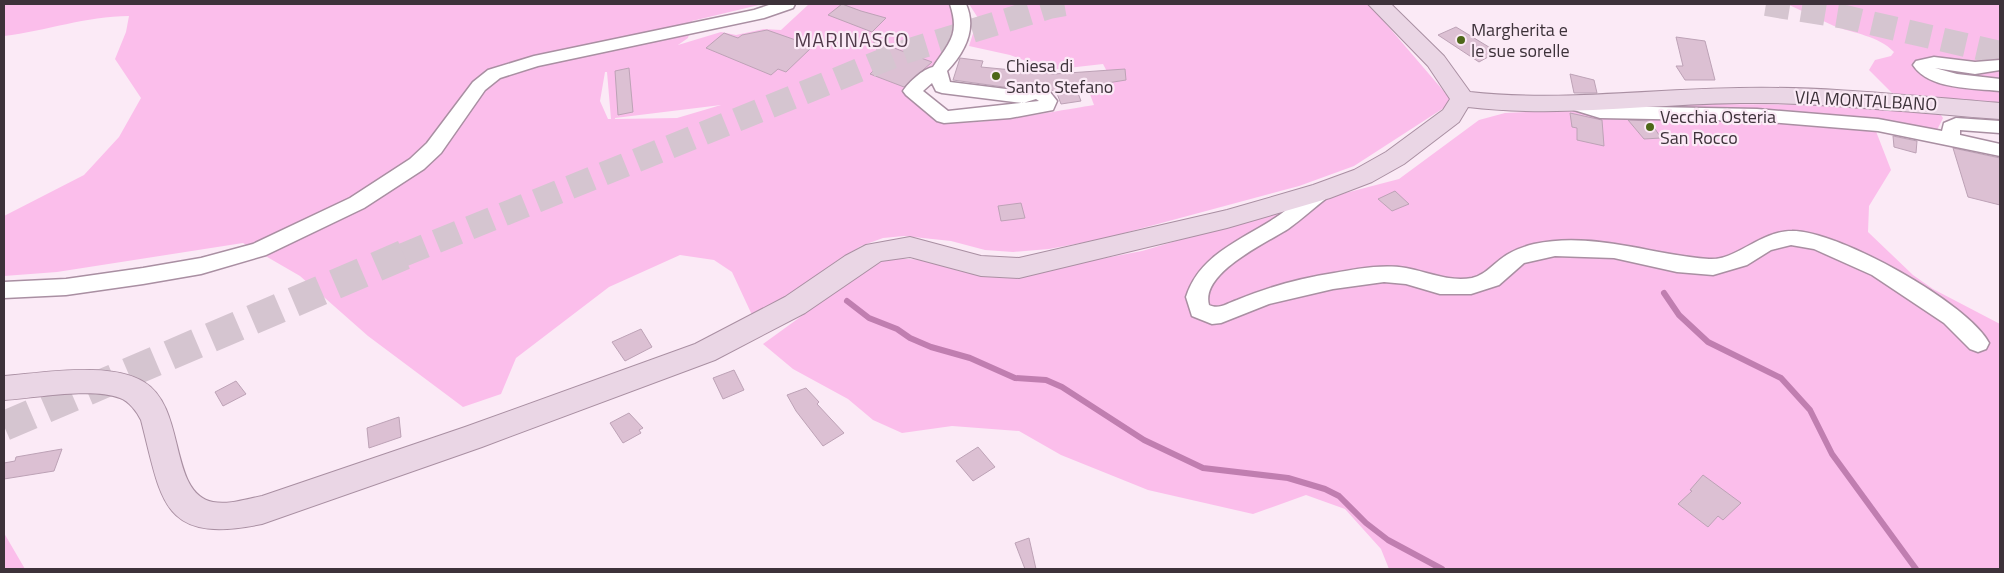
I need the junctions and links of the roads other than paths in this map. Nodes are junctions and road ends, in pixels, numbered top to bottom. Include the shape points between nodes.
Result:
1 (786, 4) edge
2 (958, 4) edge
3 (1379, 4) edge
4 (2000, 65) edge
5 (938, 70) junction
6 (2000, 85) edge
7 (1462, 100) junction
8 (1570, 103) junction
9 (2000, 111) edge
10 (2000, 127) edge
11 (1951, 139) junction
12 (2000, 150) edge
13 (1321, 192) junction
14 (4, 290) edge
15 (1978, 343) dead end
16 (4, 388) edge

1 - 14 street via 758,14 534,61 494,74 479,86 434,148 417,164 357,203 259,250 201,266 143,276 66,287
2 - 5 street via 965,19 965,31
3 - 7 street via 1442,69
4 - 6 street via 1975,68 1934,62 1922,65 1929,73 1938,76
5 - 5 street via 912,91 944,117 1047,106 1048,100 1040,91 1023,97 942,87
7 - 8 street, VIA MONTALBANO
7 - 13 street via 1451,116 1395,158 1363,176
8 - 9 street, VIA MONTALBANO via 1752,96 1870,100
8 - 11 street via 1600,112 1757,115 1878,125
10 - 11 street via 1956,124 1951,127
11 - 12 street
13 - 15 street via 1284,222 1224,259 1197,287 1196,300 1200,310 1212,316 1221,315 1265,297 1333,281 1384,274 1406,276 1440,286 1471,286 1492,279 1517,258 1555,248 1614,250 1677,264 1713,267 1740,260 1765,244 1791,238 1818,242 1879,269 1952,316
13 - 16 street via 1037,266 1004,269 980,266 910,247 875,252 795,305 706,352 443,448 262,510 228,517 201,514 178,499 157,421 144,397 132,389 89,383

